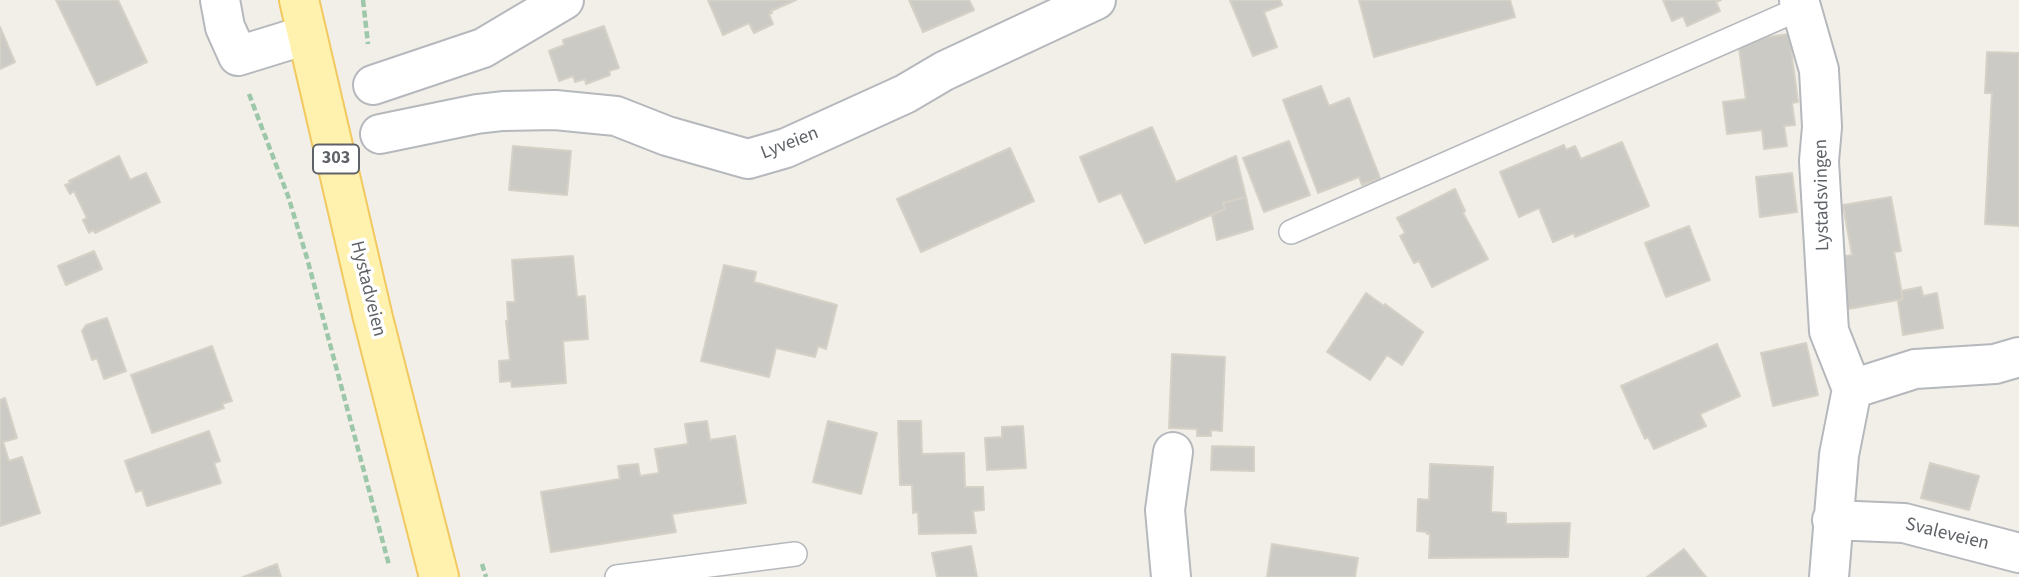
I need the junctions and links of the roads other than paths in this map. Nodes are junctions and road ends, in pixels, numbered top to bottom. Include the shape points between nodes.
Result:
1 (219, 0) edge
2 (564, 0) edge
3 (1096, 0) edge
4 (1800, 4) edge
5 (303, 17) edge
6 (373, 85) dead end
7 (380, 134) dead end
8 (1291, 232) dead end
9 (2019, 357) edge
10 (1852, 389) junction
11 (1173, 452) dead end
12 (1832, 520) junction
13 (1981, 544) junction
14 (2019, 553) edge
15 (795, 554) dead end
16 (439, 577) edge
17 (617, 577) edge
18 (1171, 577) edge
19 (1829, 577) edge
20 (1998, 577) edge

1 - 5 street via 237,56
2 - 6 street via 483,48
3 - 7 street, Lyveien via 905,94 786,148 748,159 616,116 555,110 477,114
4 - 8 lane
4 - 10 street, Lystadsvingen via 1819,70 1829,331
5 - 16 main road, Hystadveien / 303
9 - 10 street via 1995,364 1915,369
10 - 12 street
11 - 18 street via 1165,510
12 - 13 street, Svaleveien via 1904,523
12 - 19 street
13 - 14 street, Svaleveien
13 - 20 street
15 - 17 lane

